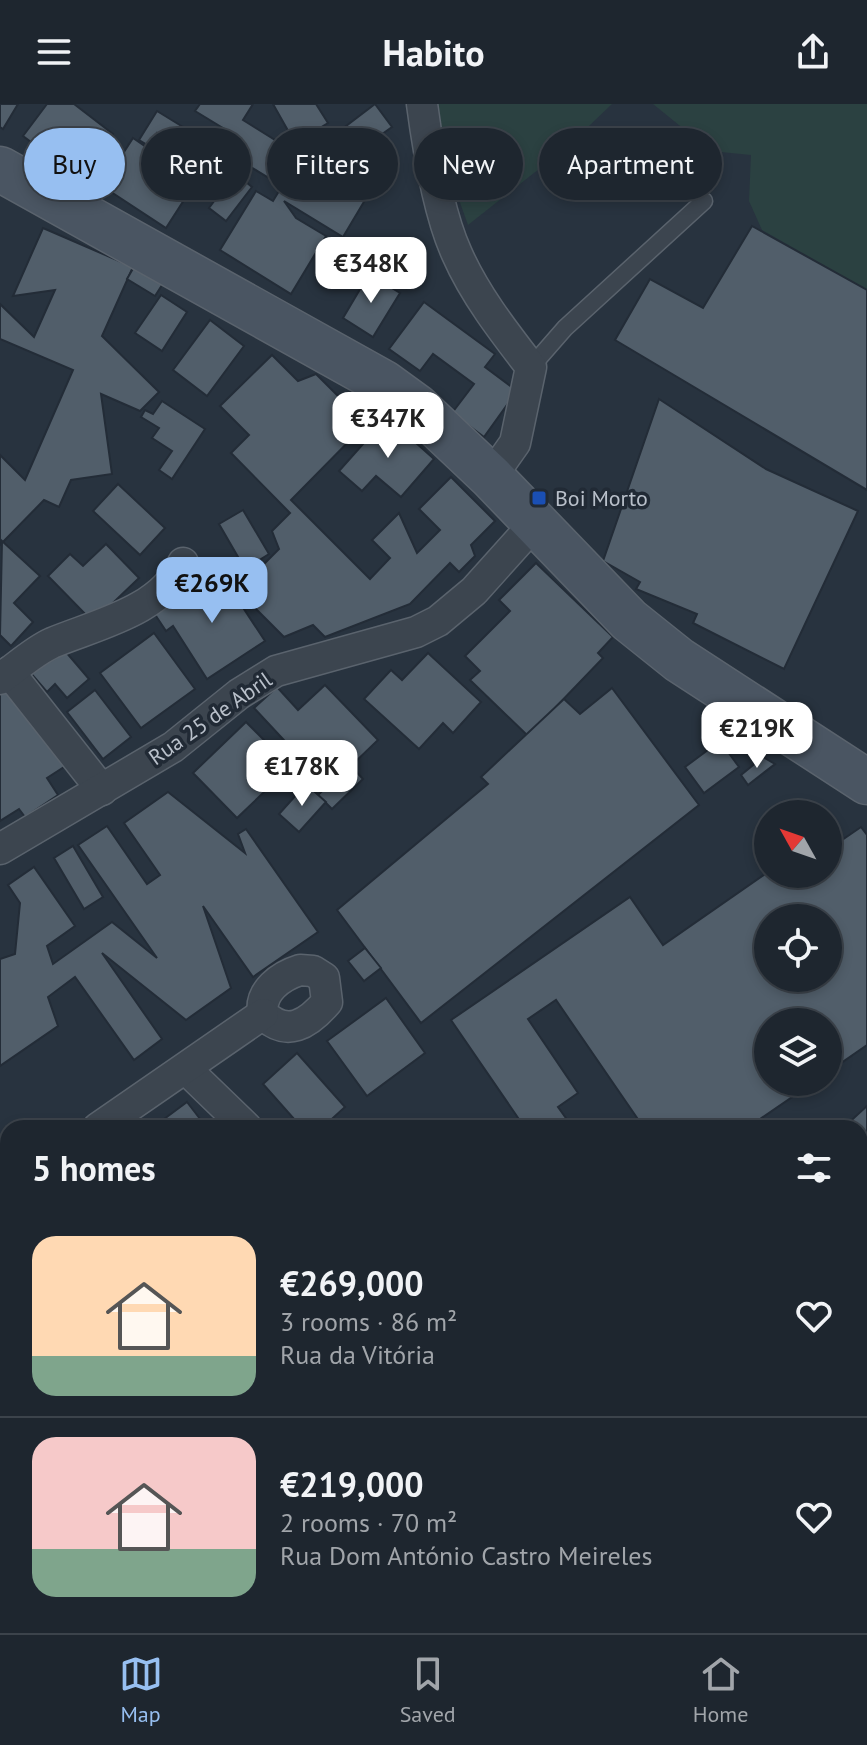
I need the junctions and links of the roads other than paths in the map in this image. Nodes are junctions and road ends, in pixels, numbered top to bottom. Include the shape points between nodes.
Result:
1 (422, 104) edge
2 (0, 169) edge
3 (704, 201) dead end
4 (531, 367) junction
5 (491, 477) junction
6 (536, 522) junction
7 (183, 563) dead end
8 (5, 675) edge
9 (867, 782) edge
10 (102, 790) junction
11 (0, 849) edge
12 (263, 1014) dead end
13 (186, 1069) junction
14 (110, 1120) edge
15 (239, 1120) edge

1 - 4 street via 456,253
2 - 5 street via 384,383
3 - 4 lane via 565,328
4 - 5 street via 515,443
5 - 6 street
6 - 9 street via 598,590 679,660
6 - 10 street, Rua 25 de Abril via 474,591 438,621 416,632 276,671 173,747
7 - 8 street via 162,594 49,644
8 - 10 street
10 - 11 street, Rua 25 de Abril
12 - 13 street
13 - 14 street
13 - 15 street

